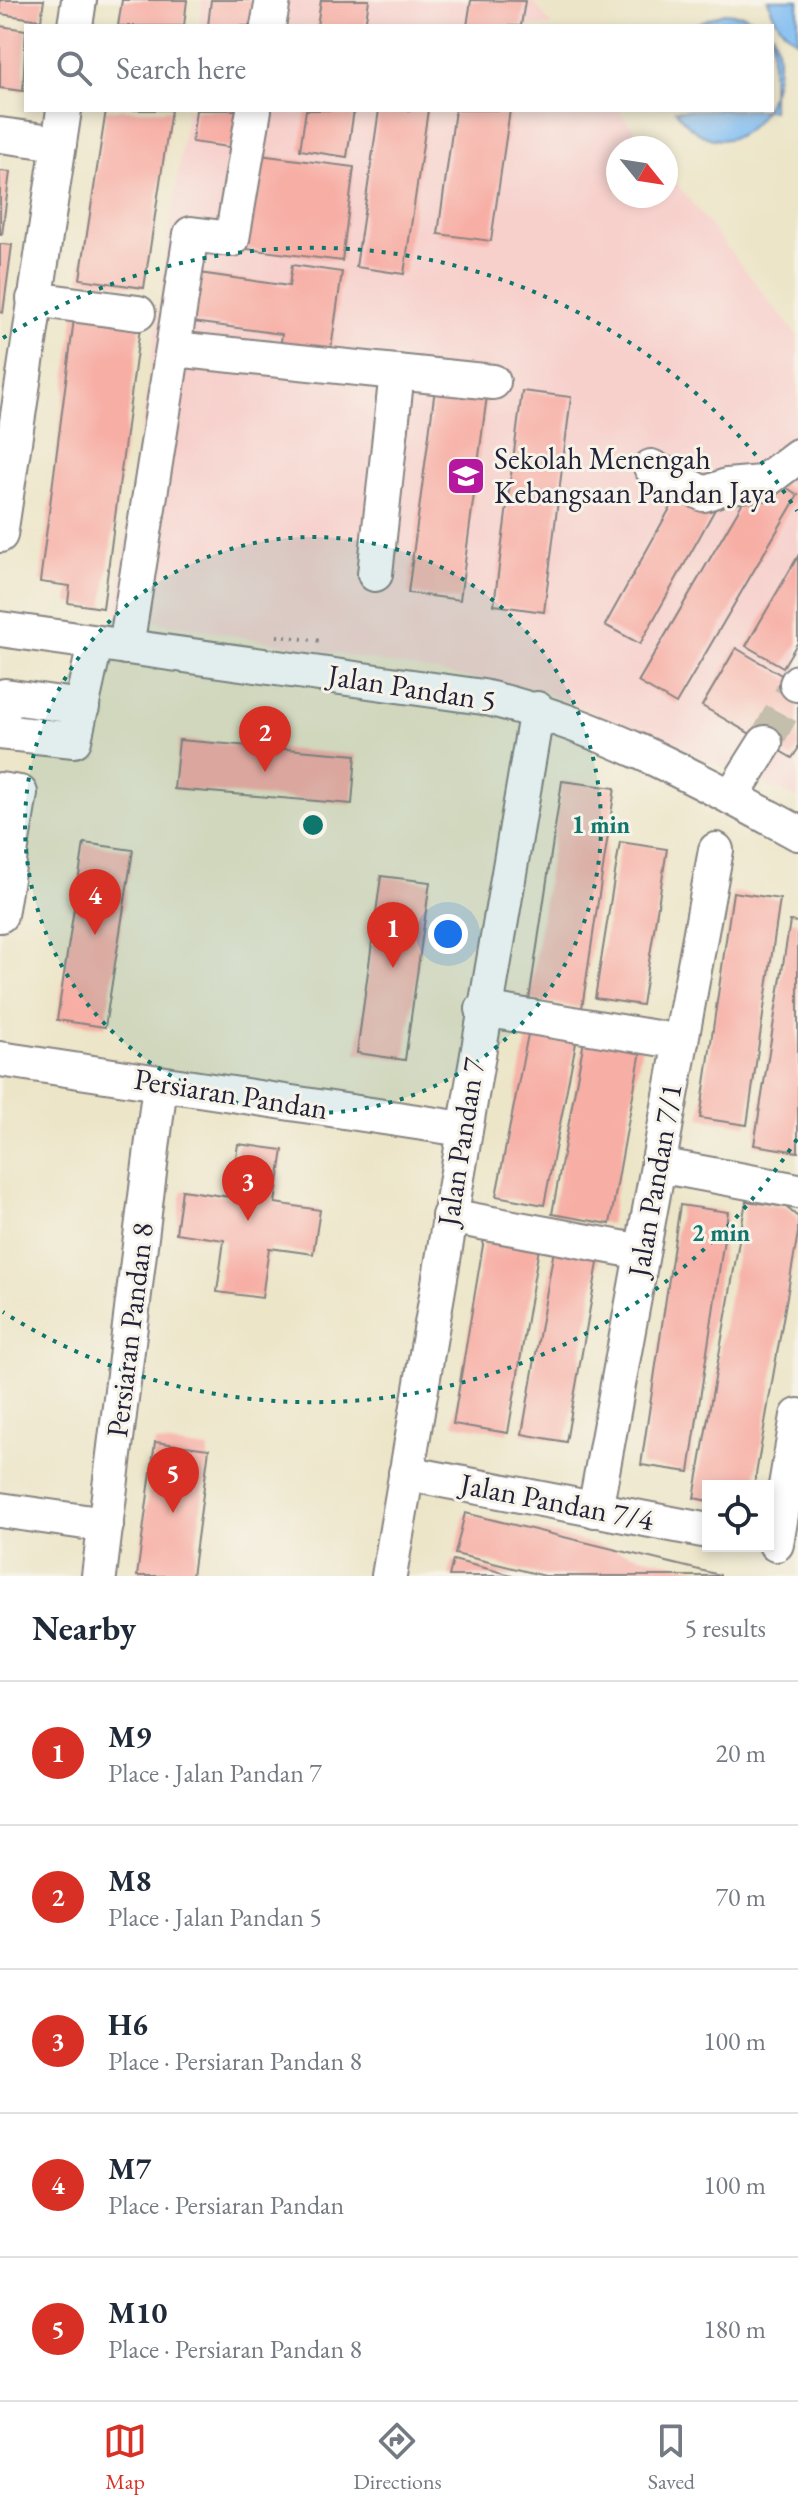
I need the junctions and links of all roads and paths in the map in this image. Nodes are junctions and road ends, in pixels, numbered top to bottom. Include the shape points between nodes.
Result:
1 (79, 0) edge
2 (273, 0) edge
3 (75, 24) edge
4 (268, 24) edge
5 (254, 112) edge
6 (62, 126) edge
7 (0, 135) edge
8 (34, 299) junction
9 (138, 313) dead end
10 (13, 346) edge
11 (174, 349) junction
12 (397, 372) junction
13 (493, 382) dead end
14 (798, 456) edge
15 (651, 467) dead end
16 (0, 535) edge
17 (375, 574) dead end
18 (0, 629) edge
19 (110, 645) junction
20 (82, 707) dead end
21 (537, 709) junction
22 (765, 743) tunnel mouth
23 (0, 790) edge
24 (731, 797) junction
25 (798, 833) edge
26 (716, 850) dead end
27 (0, 915) edge
28 (483, 1009) junction
29 (681, 1042) junction
30 (0, 1059) edge
31 (160, 1084) junction
32 (463, 1129) junction
33 (658, 1165) junction
34 (798, 1191) edge
35 (449, 1216) junction
36 (642, 1252) junction
37 (798, 1416) edge
38 (406, 1473) junction
39 (0, 1510) edge
40 (595, 1510) junction
41 (106, 1525) junction
42 (702, 1530) edge
43 (781, 1547) edge
44 (99, 1576) edge
45 (389, 1576) edge

1 - 3 street
2 - 4 street
5 - 11 street via 232,239 191,234
6 - 7 street
6 - 8 street
8 - 9 street
8 - 10 street
10 - 16 street
11 - 12 street
11 - 19 street
12 - 13 street
12 - 17 street
14 - 15 street via 762,483 704,494
18 - 19 street, Jalan Pandan 5
19 - 20 street
19 - 21 street, Jalan Pandan 5
21 - 24 street, Jalan Pandan 5 via 656,757
21 - 28 street, Jalan Pandan 7
22 - 24 street
23 - 27 street via 20,793
24 - 25 street, Jalan Pandan 5
26 - 29 street, Jalan Pandan 7/1
28 - 29 street
28 - 32 street, Jalan Pandan 7
29 - 33 street, Jalan Pandan 7/1
30 - 31 street, Persiaran Pandan
31 - 32 street, Persiaran Pandan
31 - 41 street, Persiaran Pandan 8
32 - 35 street, Jalan Pandan 7
33 - 34 street
33 - 36 street, Jalan Pandan 7/1
35 - 36 street
35 - 38 street, Jalan Pandan 7
36 - 40 street, Jalan Pandan 7/1
37 - 43 street
38 - 40 street, Jalan Pandan 7/4
38 - 45 street, Jalan Pandan 7
39 - 41 street
40 - 42 street, Jalan Pandan 7/4
41 - 44 street, Persiaran Pandan 8

